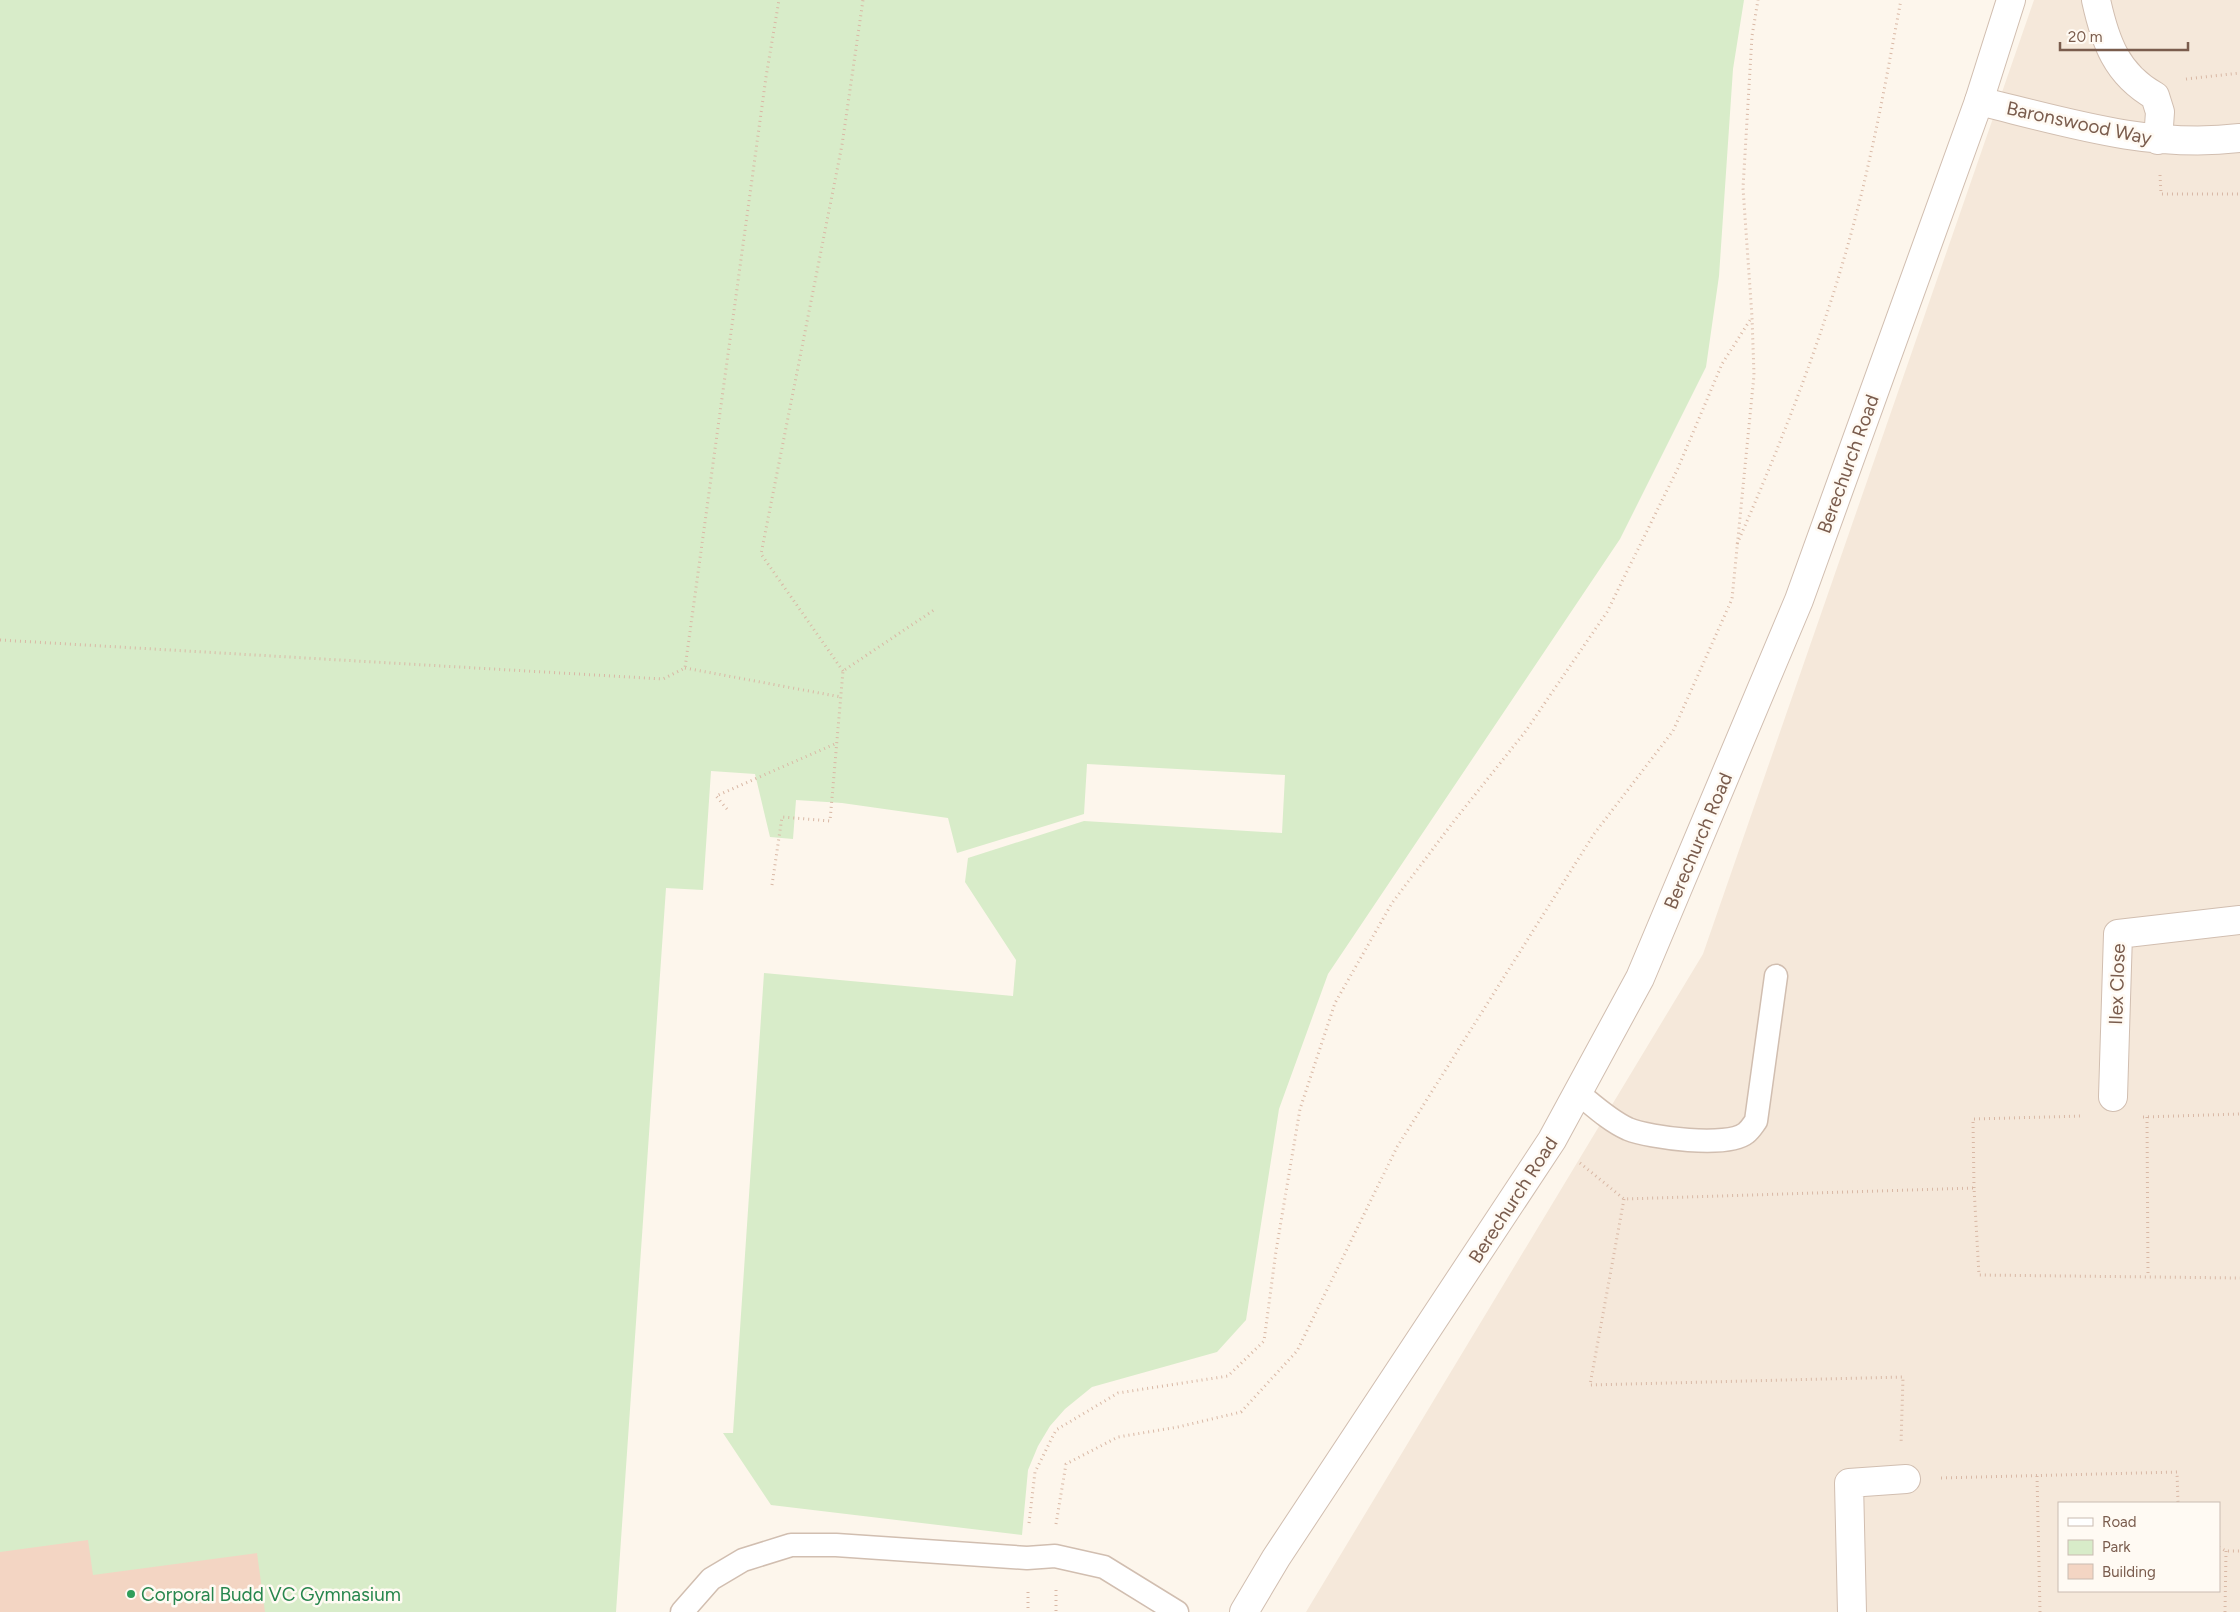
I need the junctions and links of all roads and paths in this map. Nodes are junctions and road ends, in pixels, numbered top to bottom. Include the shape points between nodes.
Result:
1 (779, 0) edge
2 (863, 0) edge
3 (1758, 0) edge
4 (1901, 0) edge
5 (2011, 0) edge
6 (2096, 0) edge
7 (1979, 101) junction
8 (2240, 138) edge
9 (2158, 140) junction
10 (2240, 194) edge
11 (1752, 317) junction
12 (1736, 547) junction
13 (934, 610) dead end
14 (0, 640) edge
15 (685, 668) junction
16 (844, 671) junction
17 (841, 698) junction
18 (837, 743) junction
19 (727, 809) dead end
20 (772, 885) dead end
21 (2240, 920) edge
22 (1776, 976) dead end
23 (1578, 1093) junction
24 (2113, 1097) junction
25 (2240, 1114) edge
26 (2148, 1117) junction
27 (1552, 1140) junction
28 (1974, 1188) junction
29 (1624, 1199) junction
30 (2148, 1277) junction
31 (2240, 1278) edge
32 (2036, 1476) junction
33 (1906, 1479) junction
34 (2178, 1502) edge
35 (2220, 1547) edge
36 (2226, 1550) junction
37 (2240, 1550) edge
38 (1055, 1556) junction
39 (1027, 1558) junction
40 (682, 1612) edge
41 (1028, 1612) edge
42 (1056, 1612) edge
43 (1177, 1612) edge
44 (1244, 1612) edge
45 (1852, 1612) edge
46 (2040, 1612) edge
47 (2225, 1612) edge

1 - 15 path
2 - 16 path via 842,145 761,554
3 - 11 path via 1752,36 1743,188
4 - 12 path via 1870,157 1846,251 1805,378
5 - 7 street, Berechurch Road
6 - 9 street via 2104,37 2113,53 2136,85 2155,96 2160,112
7 - 9 street, Baronswood Way via 2105,132
7 - 23 street, Berechurch Road via 1799,600 1640,978
8 - 9 street, Baronswood Way
9 - 10 path via 2160,194
11 - 12 path via 1754,375
11 - 39 path via 1722,364 1678,468 1608,612 1525,732 1392,903 1335,1003 1300,1108 1264,1341 1228,1376 1118,1393 1056,1430 1035,1472
12 - 38 path via 1732,599 1673,731 1594,834 1397,1148 1297,1351 1241,1412 1118,1438 1066,1464 1056,1524
13 - 16 path
14 - 15 path via 663,679
15 - 17 path
16 - 17 path
17 - 18 path
18 - 19 path via 716,796
18 - 20 path via 830,821 782,818
21 - 24 street, Ilex Close via 2118,934
22 - 23 lane via 1756,1121 1746,1134 1720,1139 1655,1137 1613,1121
23 - 27 street, Berechurch Road
24 - 26 path via 2123,1118
24 - 28 path via 2102,1115 1972,1119
25 - 26 path
26 - 30 path
27 - 29 path
27 - 44 street, Berechurch Road
28 - 29 path
28 - 30 path via 1979,1275
29 - 33 path via 1590,1385 1903,1377 1901,1452
30 - 31 path
32 - 33 path
32 - 34 path via 2177,1472
32 - 46 path
33 - 45 street via 1849,1483
35 - 36 path
36 - 37 path
36 - 47 path
38 - 39 lane
38 - 42 path
38 - 43 lane via 1104,1567
39 - 40 lane via 836,1545 790,1545 743,1560 711,1579
39 - 41 path

